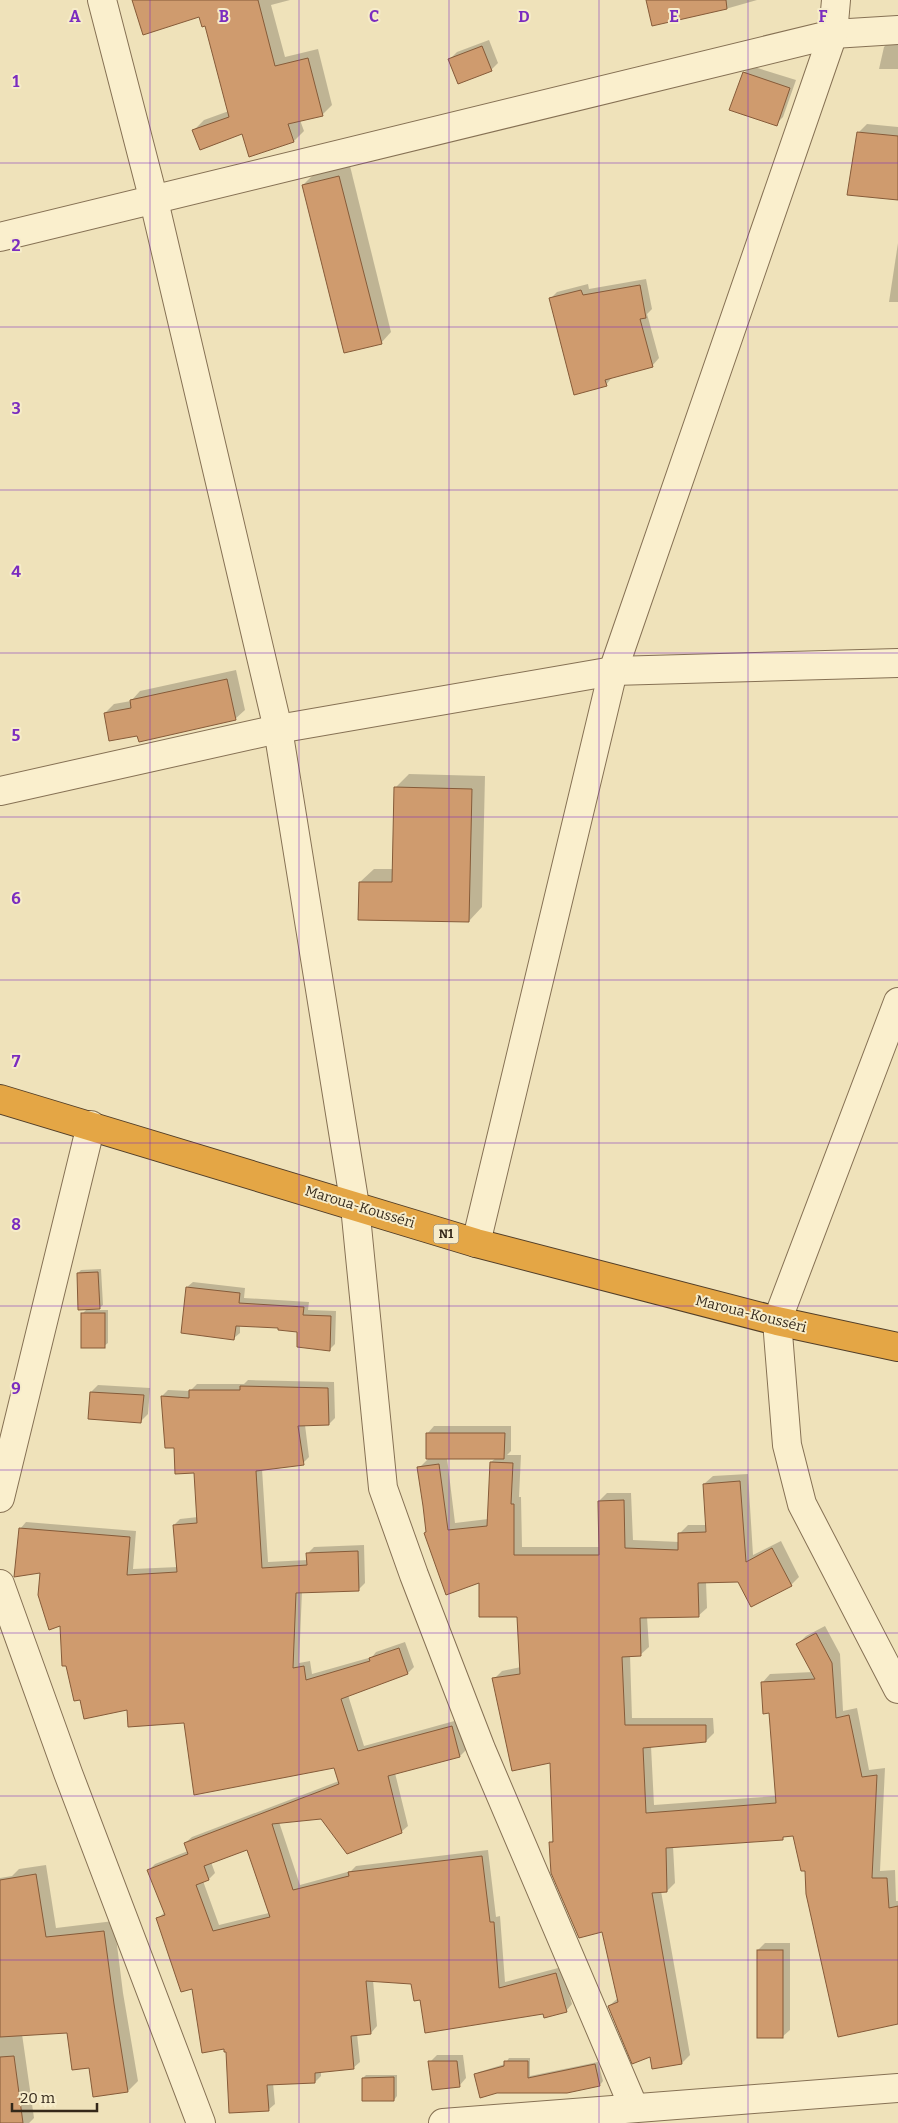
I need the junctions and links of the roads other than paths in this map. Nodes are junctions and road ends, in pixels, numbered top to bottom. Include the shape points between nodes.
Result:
1 (102, 0) edge
2 (836, 0) edge
3 (898, 30) edge
4 (833, 34) junction
5 (154, 201) junction
6 (0, 238) edge
7 (898, 663) edge
8 (613, 671) junction
9 (278, 729) junction
10 (0, 791) edge
11 (898, 1002) edge
12 (0, 1099) edge
13 (92, 1125) junction
14 (355, 1206) junction
15 (476, 1243) junction
16 (776, 1321) junction
17 (898, 1348) edge
18 (0, 1498) edge
19 (0, 1584) edge
20 (898, 1689) edge
21 (898, 2088) edge
22 (634, 2108) junction
23 (201, 2123) edge
24 (443, 2123) edge

1 - 5 street
2 - 4 street
3 - 4 street
4 - 5 street
4 - 8 street
5 - 6 street
5 - 9 street
7 - 8 street
8 - 9 street
8 - 15 street
9 - 10 street
9 - 14 street
11 - 16 street
12 - 13 highway, Maroua-Kousséri / N1
13 - 14 highway, Maroua-Kousséri / N1
13 - 18 street
14 - 15 highway, Maroua-Kousséri / N1
14 - 22 street via 383,1488 481,1748
15 - 16 highway, Maroua-Kousséri / N1
16 - 17 highway, Maroua-Kousséri / N1
16 - 20 street via 787,1445 802,1504
19 - 23 street
21 - 22 street
22 - 24 street

